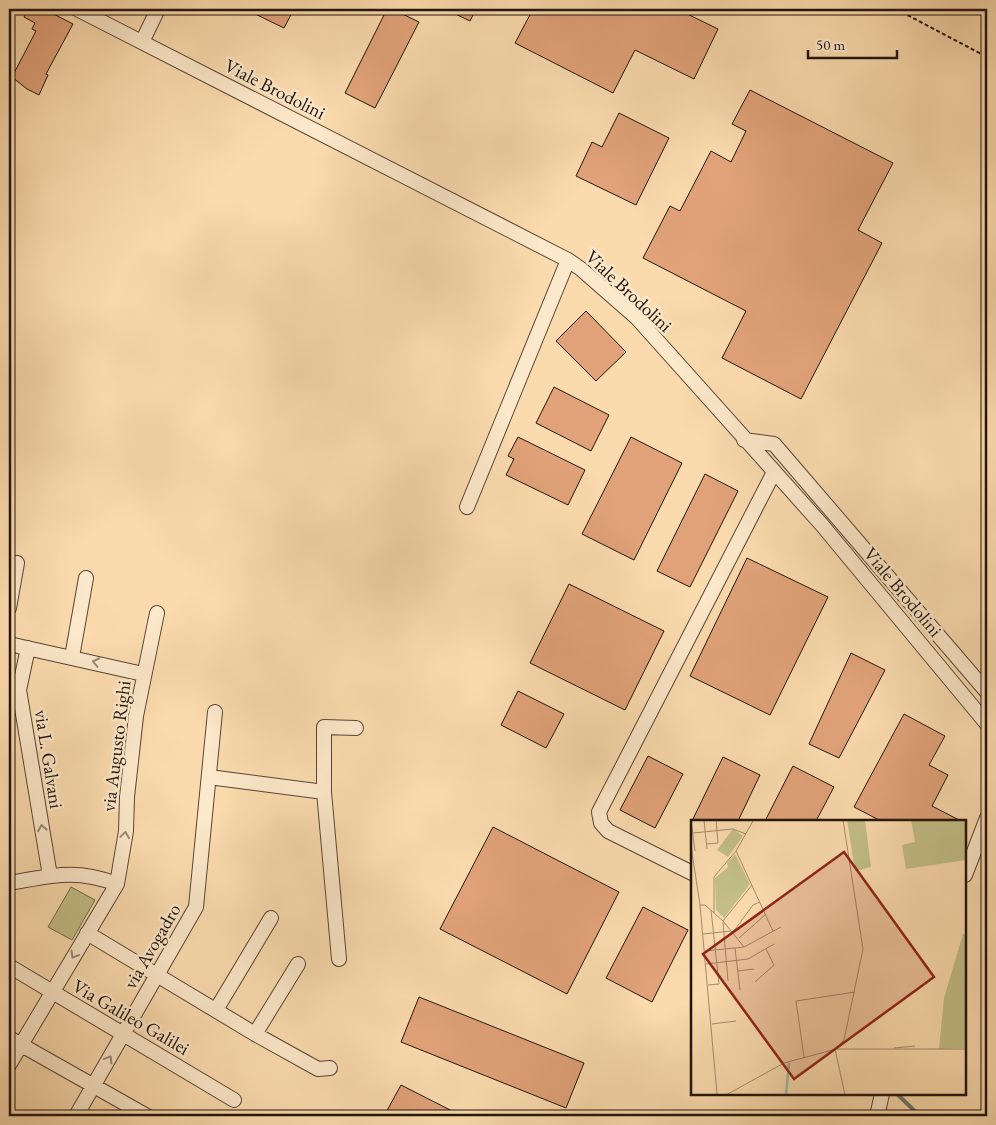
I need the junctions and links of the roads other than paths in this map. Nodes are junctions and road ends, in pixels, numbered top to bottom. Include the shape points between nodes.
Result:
1 (77, 9) edge
2 (158, 9) edge
3 (142, 42) junction
4 (568, 260) junction
5 (744, 440) junction
6 (774, 472) junction
7 (467, 507) dead end
8 (17, 563) dead end
9 (86, 578) dead end
10 (9, 608) edge
11 (156, 613) dead end
12 (9, 644) edge
13 (28, 648) junction
14 (72, 657) junction
15 (144, 674) junction
16 (987, 692) edge
17 (215, 712) dead end
18 (986, 719) edge
19 (356, 728) dead end
20 (209, 777) junction
21 (324, 792) junction
22 (987, 818) edge
23 (966, 872) edge
24 (691, 873) edge
25 (50, 876) junction
26 (9, 882) edge
27 (117, 884) junction
28 (270, 918) dead end
29 (87, 933) junction
30 (339, 959) dead end
31 (298, 964) dead end
32 (9, 966) edge
33 (157, 975) junction
34 (52, 992) junction
35 (216, 1010) junction
36 (256, 1034) junction
37 (124, 1035) junction
38 (15, 1041) edge
39 (9, 1065) edge
40 (330, 1068) dead end
41 (93, 1086) junction
42 (882, 1095) edge
43 (234, 1100) dead end
44 (76, 1116) edge
45 (147, 1116) edge
46 (877, 1116) edge

1 - 3 street, Viale Brodolini
2 - 3 street
3 - 4 street, Viale Brodolini
4 - 5 street, Viale Brodolini via 636,318
4 - 7 street
5 - 6 street, Viale Brodolini
5 - 16 street via 774,444
6 - 18 street, Viale Brodolini
6 - 24 street via 599,812 601,823 608,832
8 - 10 street
9 - 14 street
11 - 15 street, via Augusto Righi
12 - 13 street
13 - 14 street
25 -> 13 street, via L. Galvani via 19,690
15 -> 14 street
27 -> 15 street, via Augusto Righi via 126,831 126,797 136,716
17 - 20 street, via Avogadro
19 - 21 street via 324,727
20 - 21 street
20 - 33 street, via Avogadro via 196,907
21 - 30 street
22 - 23 street
25 - 26 street
25 - 27 street via 65,873 96,876
27 - 29 street
28 - 35 street
29 - 33 street
29 -> 34 street
31 - 36 street
32 - 34 street, Via Galileo Galilei
33 - 35 street
33 - 37 street, via Avogadro
34 - 37 street, Via Galileo Galilei
34 - 38 street
35 - 36 street
36 - 40 street via 318,1069
41 -> 37 street, via Avogadro
37 - 43 street, Via Galileo Galilei
38 - 39 street
38 - 41 street
41 - 44 street, via Avogadro
41 - 45 street
42 - 46 street

